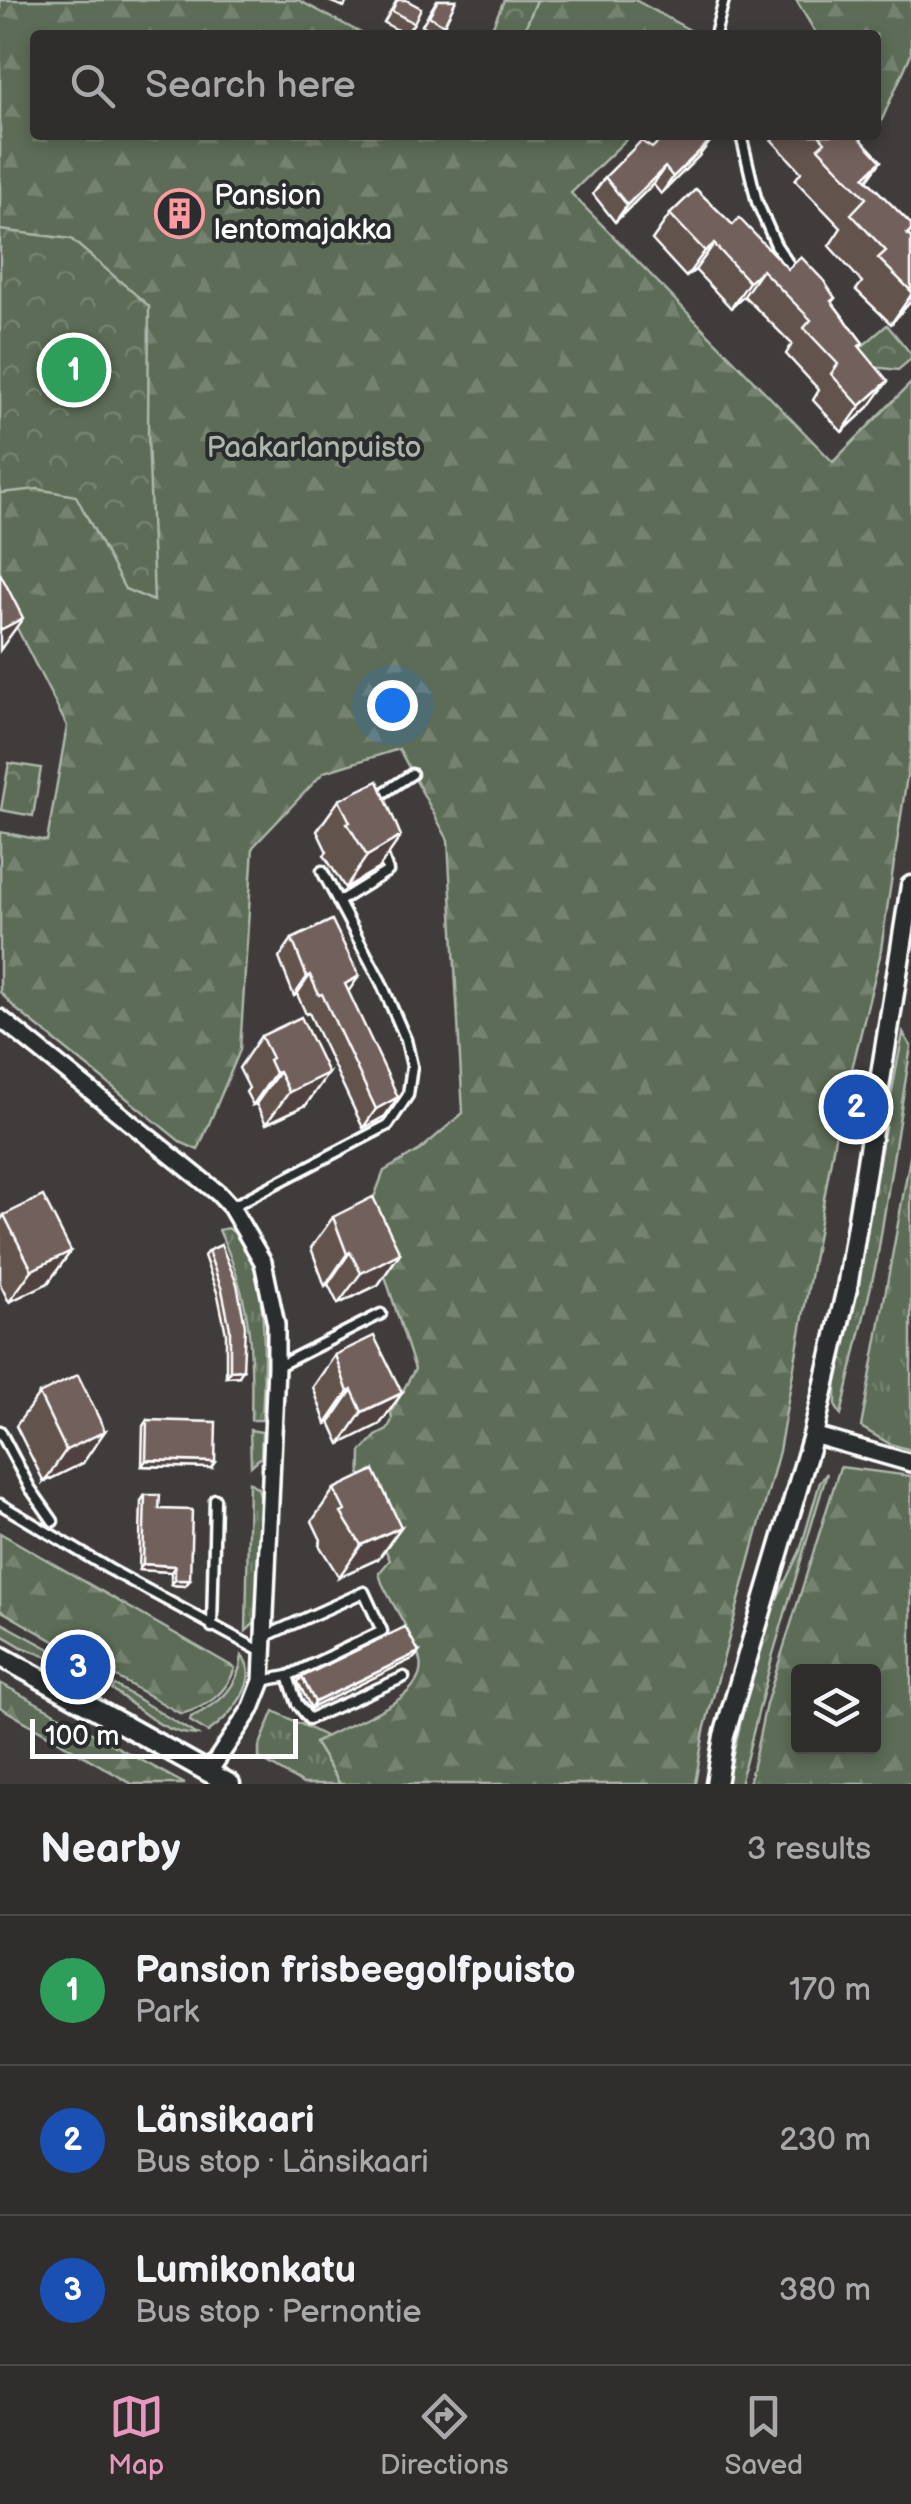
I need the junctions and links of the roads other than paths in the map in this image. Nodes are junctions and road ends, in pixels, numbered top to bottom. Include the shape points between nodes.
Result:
1 (724, 0) edge
2 (715, 30) edge
3 (742, 140) edge
4 (800, 282) edge
5 (412, 774) dead end
6 (384, 810) edge
7 (376, 834) edge
8 (322, 871) dead end
9 (911, 886) edge
10 (338, 902) junction
11 (904, 978) edge
12 (0, 1018) edge
13 (231, 1208) junction
14 (381, 1314) dead end
15 (276, 1368) junction
16 (0, 1431) edge
17 (813, 1435) junction
18 (911, 1463) edge
19 (214, 1499) dead end
20 (0, 1504) edge
21 (53, 1521) dead end
22 (212, 1627) junction
23 (266, 1636) junction
24 (266, 1654) junction
25 (0, 1656) edge
26 (288, 1676) junction
27 (404, 1677) dead end
28 (262, 1680) junction
29 (208, 1773) junction
30 (230, 1784) edge
31 (716, 1784) edge

1 - 2 lane
3 - 4 lane via 757,202
5 - 6 lane via 377,797
7 - 10 lane via 388,871
8 - 10 lane
9 - 11 street
10 - 13 lane via 406,1040 412,1066 408,1095 388,1126
11 - 17 street
12 - 13 street
13 - 15 street via 267,1276
14 - 15 lane
15 - 23 street
16 - 21 lane
17 - 18 street
17 - 31 street via 724,1736
19 - 22 lane
20 - 22 lane
22 - 24 lane
23 - 24 street
23 - 26 lane via 364,1592 382,1631
24 - 28 street
25 - 29 street
26 - 27 lane via 310,1719
26 - 28 lane
28 - 29 street via 251,1709
29 - 30 street

